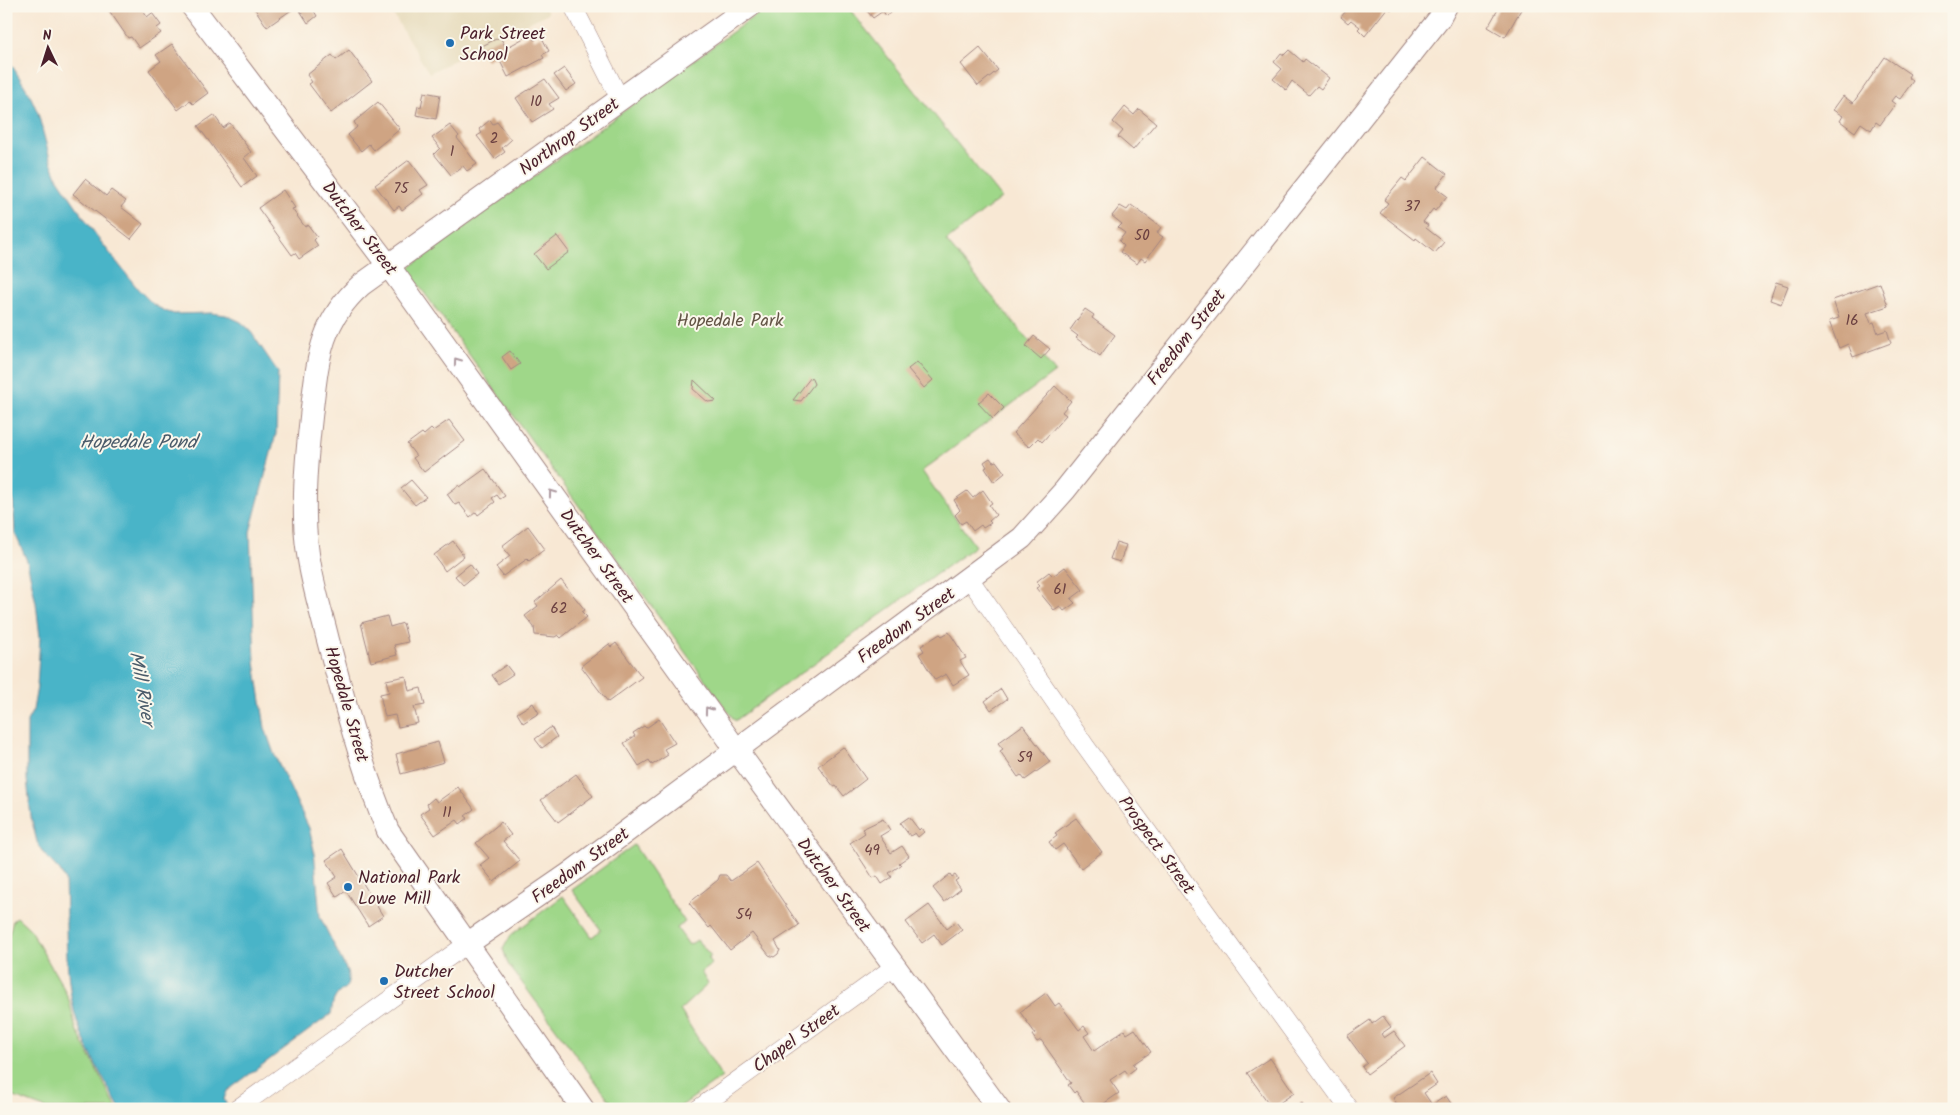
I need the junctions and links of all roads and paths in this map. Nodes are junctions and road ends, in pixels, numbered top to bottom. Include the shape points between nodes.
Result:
1 (192, 6) edge
2 (572, 6) edge
3 (750, 6) edge
4 (1446, 6) edge
5 (620, 99) junction
6 (388, 265) junction
7 (969, 578) junction
8 (736, 750) junction
9 (467, 944) junction
10 (894, 967) junction
11 (238, 1108) edge
12 (583, 1109) edge
13 (698, 1109) edge
14 (999, 1109) edge
15 (1349, 1109) edge

1 - 6 street, Dutcher Street
2 - 5 street
3 - 5 street, Northrop Street
4 - 7 street, Freedom Street via 1439,19 1065,490 1022,538
5 - 6 street, Northrop Street
8 -> 6 street, Dutcher Street
6 - 9 street, Hopedale Street via 345,299 325,334 316,374 308,454 304,518 307,550 346,710 388,831
7 - 8 street, Freedom Street
7 - 15 street, Prospect Street via 1084,744
8 - 9 street, Freedom Street via 569,874
8 - 10 street, Dutcher Street
9 - 11 street, Freedom Street
9 - 12 street, Hopedale Street
10 - 13 street, Chapel Street
10 - 14 street, Dutcher Street

